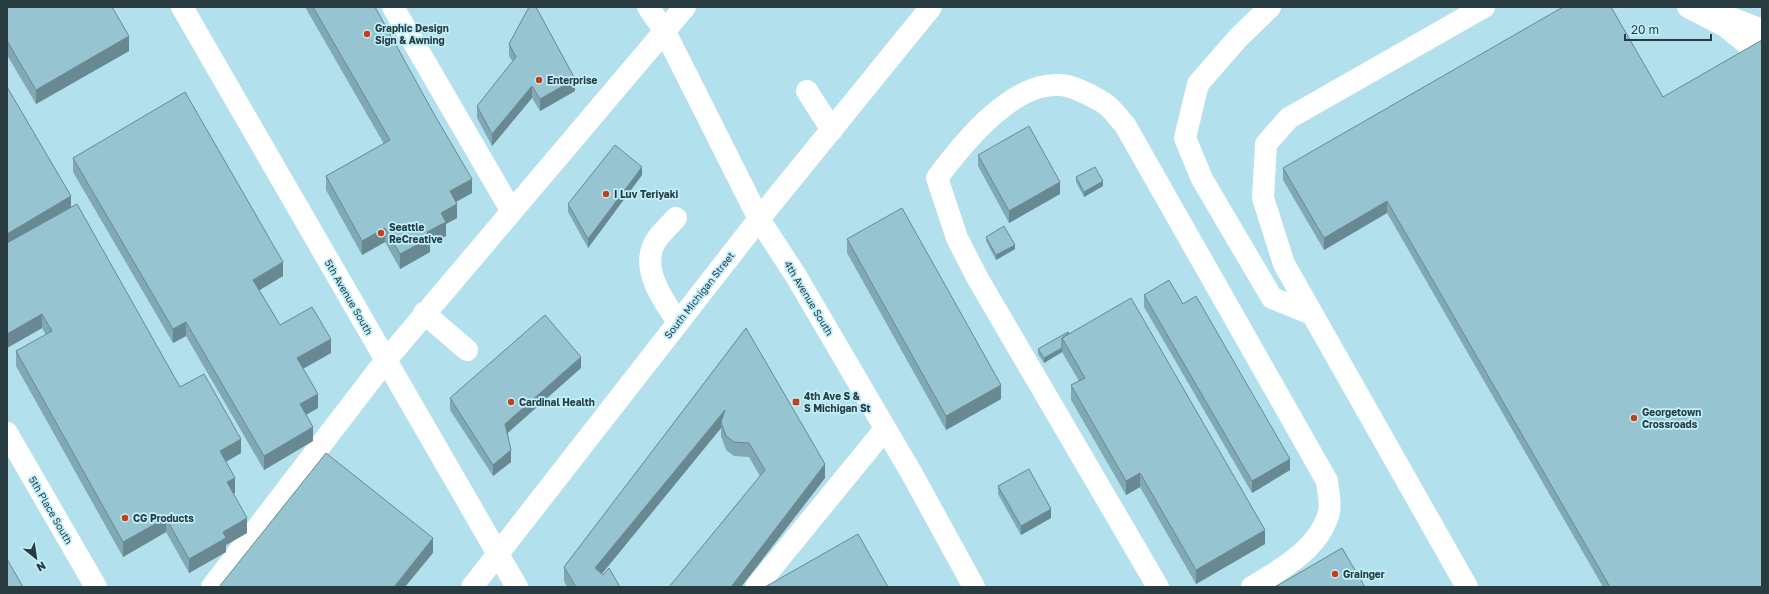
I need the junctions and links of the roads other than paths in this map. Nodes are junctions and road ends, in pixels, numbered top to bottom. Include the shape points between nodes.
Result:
1 (182, 7) edge
2 (393, 7) edge
3 (648, 7) edge
4 (685, 7) edge
5 (932, 7) edge
6 (1270, 7) edge
7 (1484, 7) edge
8 (1688, 7) edge
9 (1703, 7) edge
10 (664, 30) junction
11 (1762, 30) edge
12 (1761, 54) edge
13 (807, 91) dead end
14 (832, 130) junction
15 (511, 210) junction
16 (676, 218) dead end
17 (759, 218) junction
18 (424, 313) junction
19 (1312, 314) junction
20 (678, 322) junction
21 (467, 350) dead end
22 (386, 360) junction
23 (885, 429) junction
24 (7, 433) edge
25 (497, 553) junction
26 (96, 587) edge
27 (212, 587) edge
28 (472, 587) edge
29 (517, 587) edge
30 (756, 587) edge
31 (974, 587) edge
32 (1158, 587) edge
33 (1252, 587) edge
34 (1467, 587) edge

1 - 22 main road, 5th Avenue South
2 - 15 main road
3 - 10 main road, 4th Avenue South
4 - 10 main road
5 - 14 main road, South Michigan Street
6 - 19 main road via 1238,38 1198,84 1185,138 1202,179 1272,298
7 - 19 main road via 1289,118 1266,144 1263,198 1284,264
8 - 12 main road via 1725,26
9 - 11 main road
10 - 15 main road
10 - 17 main road, 4th Avenue South
13 - 14 main road
14 - 17 main road, South Michigan Street
15 - 18 main road
16 - 20 main road via 655,242 650,255 656,288
17 - 20 main road, South Michigan Street
17 - 23 main road, 4th Avenue South via 796,276
18 - 21 main road
18 - 22 main road
19 - 34 main road
20 - 25 main road, South Michigan Street
22 - 25 main road, 5th Avenue South
22 - 27 main road
23 - 30 main road
23 - 31 main road, 4th Avenue South
24 - 26 main road, 5th Place South
25 - 28 main road, South Michigan Street
25 - 29 main road, 5th Avenue South
32 - 33 main road via 978,279 957,238 937,178 962,145 1004,106 1034,88 1060,84 1082,92 1105,104 1125,126 1327,481 1330,510 1322,532 1289,565

